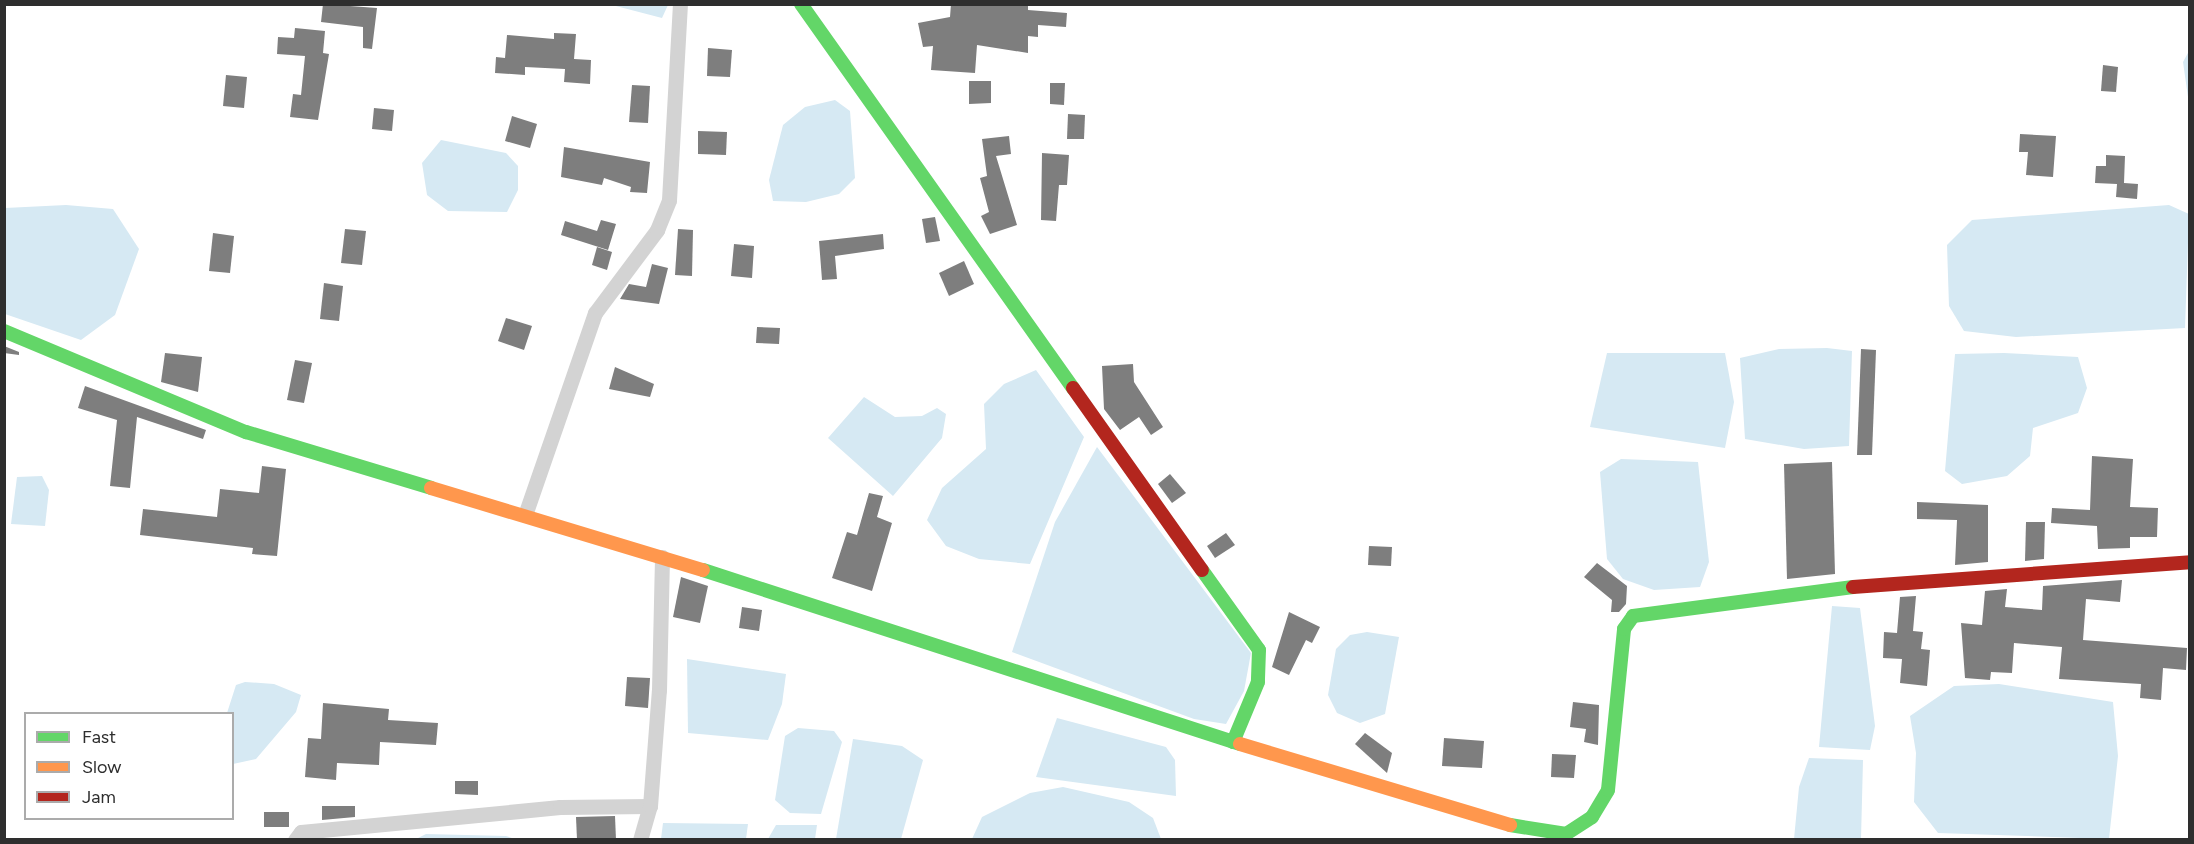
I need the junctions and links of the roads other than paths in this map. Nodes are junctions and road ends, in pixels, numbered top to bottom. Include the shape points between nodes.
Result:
1 (680, 4) edge
2 (801, 4) edge
3 (4, 331) edge
4 (525, 515) junction
5 (662, 557) junction
6 (2190, 562) edge
7 (1233, 742) junction
8 (650, 806) junction
9 (295, 840) edge
10 (640, 840) edge

1 - 4 street via 669,200 657,230 595,313
2 - 7 street via 1259,650 1258,682
3 - 4 street via 246,432
4 - 5 street
5 - 7 street
5 - 8 street
6 - 7 street via 1834,588 1633,616 1624,629 1608,790 1592,818 1566,834 1505,824
8 - 9 street via 560,807 301,832
8 - 10 street

